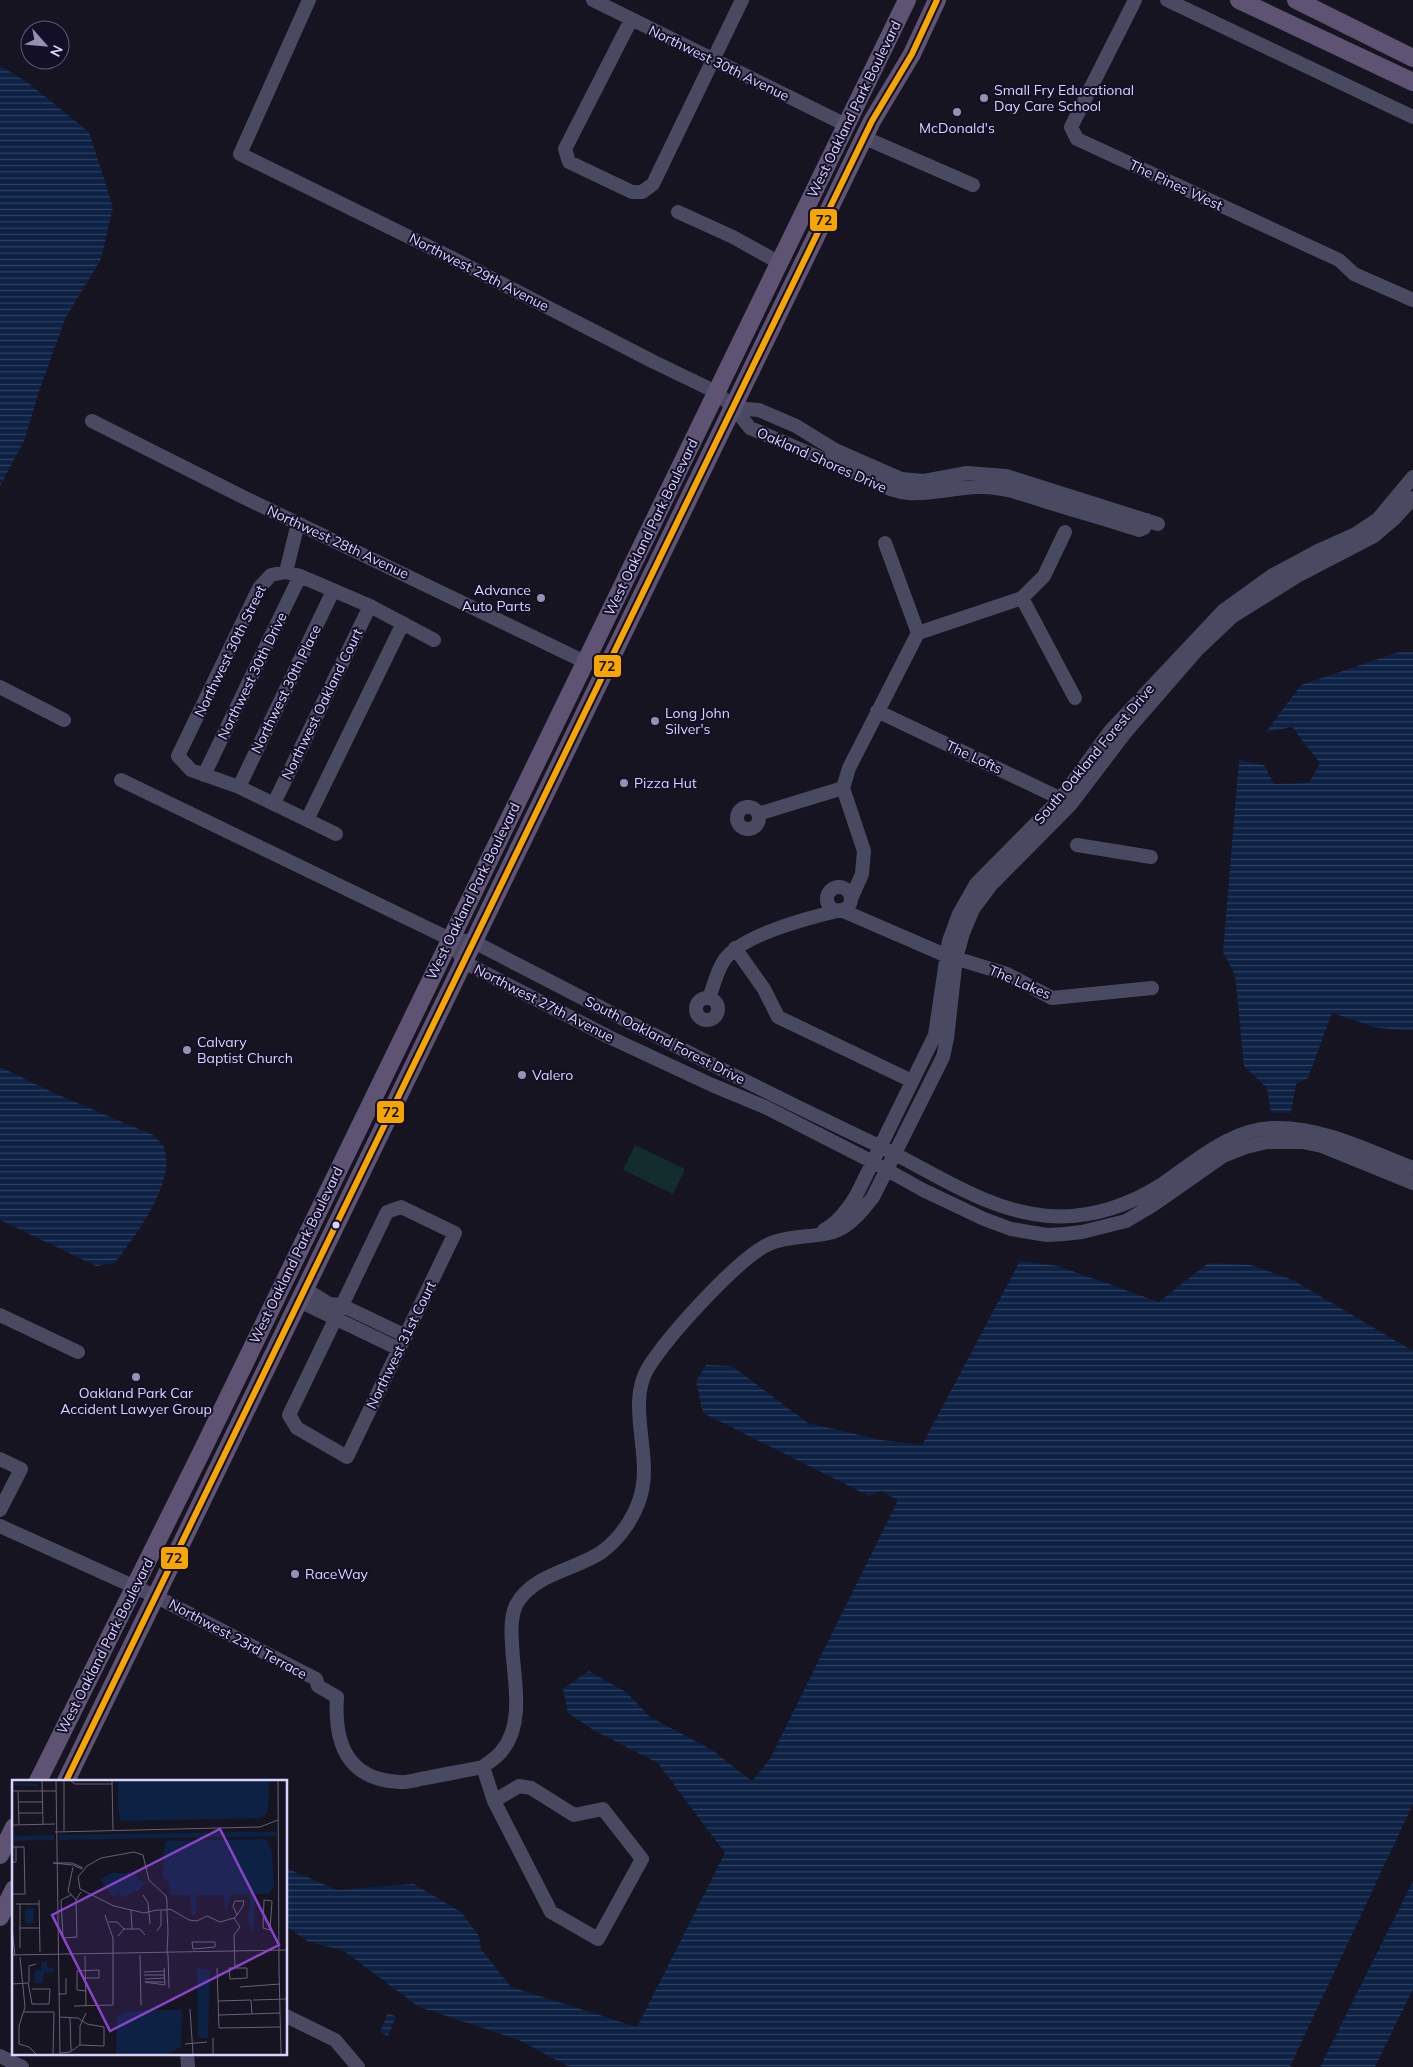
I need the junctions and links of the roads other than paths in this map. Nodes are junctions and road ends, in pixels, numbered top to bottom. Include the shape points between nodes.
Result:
1 (309, 0) edge
2 (593, 0) edge
3 (742, 0) edge
4 (907, 0) edge
5 (937, 0) edge
6 (1135, 0) edge
7 (1167, 0) edge
8 (1239, 0) edge
9 (1296, 0) edge
10 (631, 20) junction
11 (1413, 58) edge
12 (713, 60) junction
13 (1413, 82) edge
14 (860, 96) junction
15 (1413, 117) edge
16 (846, 125) junction
17 (864, 138) junction
18 (855, 158) junction
19 (973, 184) dead end
20 (678, 212) dead end
21 (778, 262) junction
22 (1413, 300) edge
23 (716, 392) junction
24 (734, 408) junction
25 (92, 421) dead end
26 (1413, 477) edge
27 (904, 486) junction
28 (1413, 498) edge
29 (1152, 522) dead end
30 (298, 523) junction
31 (1065, 532) dead end
32 (885, 543) dead end
33 (286, 572) junction
34 (300, 576) junction
35 (333, 591) junction
36 (1022, 598) junction
37 (370, 606) junction
38 (1238, 607) junction
39 (403, 623) junction
40 (603, 626) junction
41 (918, 633) junction
42 (434, 640) dead end
43 (584, 662) junction
44 (607, 667) junction
45 (0, 687) edge
46 (595, 693) junction
47 (1075, 698) dead end
48 (877, 711) junction
49 (64, 720) dead end
50 (204, 775) junction
51 (121, 780) dead end
52 (239, 787) junction
53 (843, 788) junction
54 (1066, 801) junction
55 (274, 803) junction
56 (758, 814) dead end
57 (307, 820) junction
58 (336, 834) dead end
59 (1077, 845) dead end
60 (1151, 857) dead end
61 (863, 865) junction
62 (842, 887) junction
63 (842, 905) junction
64 (450, 939) junction
65 (474, 942) junction
66 (735, 948) junction
67 (951, 957) junction
68 (464, 962) junction
69 (1152, 988) dead end
70 (709, 998) dead end
71 (912, 1081) junction
72 (879, 1146) junction
73 (895, 1154) junction
74 (871, 1161) junction
75 (1413, 1168) edge
76 (887, 1171) junction
77 (1413, 1183) edge
78 (816, 1234) junction
79 (292, 1264) junction
80 (280, 1289) junction
81 (302, 1295) junction
82 (341, 1305) junction
83 (0, 1315) edge
84 (336, 1318) junction
85 (289, 1321) junction
86 (406, 1336) junction
87 (399, 1349) junction
88 (78, 1352) dead end
89 (0, 1459) edge
90 (0, 1510) edge
91 (0, 1526) edge
92 (135, 1587) junction
93 (155, 1596) junction
94 (49, 1759) junction
95 (483, 1768) junction
96 (38, 1780) edge
97 (46, 1780) edge
98 (66, 1780) edge
99 (494, 1801) junction
100 (12, 1831) edge
101 (0, 1855) edge
102 (12, 1892) edge
103 (0, 1917) edge
104 (288, 2017) edge
105 (187, 2054) edge
106 (0, 2056) edge
107 (22, 2067) edge
108 (188, 2067) edge
109 (358, 2067) edge

1 - 23 street, Northwest 29th Avenue via 240,154
2 - 10 street, Northwest 30th Avenue
3 - 12 street
4 - 14 main road, West Oakland Park Boulevard
5 - 17 main road, West Oakland Park Boulevard via 912,54
6 - 22 street, The Pines West via 1071,127 1077,139 1340,260 1354,274
7 - 15 street
8 - 13 main road
9 - 11 main road
10 - 12 street, Northwest 30th Avenue
10 - 12 street via 565,149 568,162 632,192 642,192 653,184
12 - 16 street, Northwest 30th Avenue
14 - 16 main road, West Oakland Park Boulevard
14 - 17 main road
16 - 18 main road
16 - 21 main road, West Oakland Park Boulevard
17 - 18 main road, West Oakland Park Boulevard
17 - 19 street
18 - 24 main road, West Oakland Park Boulevard
20 - 21 street
21 - 23 main road, West Oakland Park Boulevard
23 - 24 street, Oakland Shores Drive
23 - 40 main road, West Oakland Park Boulevard
24 - 27 street, Oakland Shores Drive via 759,410 796,426
24 - 27 street, Oakland Shores Drive via 750,428 884,487
24 - 44 main road, West Oakland Park Boulevard
25 - 30 street, Northwest 28th Avenue
26 - 38 street, South Oakland Forest Drive via 1378,519 1354,535 1273,575
27 - 29 street, Oakland Shores Drive via 924,481 936,485 967,473 987,473 1006,476
28 - 38 street, South Oakland Forest Drive via 1374,536
30 - 33 street
30 - 43 street, Northwest 28th Avenue
31 - 36 street via 1044,576
32 - 41 street
33 - 34 street
33 - 50 street, Northwest 30th Street via 272,575 259,588 178,756 191,770
34 - 35 street
34 - 50 street, Northwest 30th Drive
35 - 37 street
35 - 52 street, Northwest 30th Place
36 - 41 street
36 - 47 street
37 - 39 street
37 - 55 street, Northwest Oakland Court
38 - 54 street, South Oakland Forest Drive via 1223,610 1147,700 1111,730
39 - 42 street
39 - 57 street
40 - 43 main road, West Oakland Park Boulevard
40 - 44 main road
41 - 48 street
43 - 46 main road via 592,670
43 - 64 main road, West Oakland Park Boulevard
44 - 46 main road, West Oakland Park Boulevard
45 - 49 street
46 - 65 main road, West Oakland Park Boulevard
48 - 53 street via 848,768
48 - 54 street, The Lofts
50 - 52 street
51 - 64 street
52 - 55 street
53 - 56 street
53 - 61 street via 862,842
54 - 67 street, South Oakland Forest Drive via 976,884 954,924
55 - 57 street
57 - 58 street
59 - 60 street
61 - 62 street via 856,877
61 - 63 street via 862,874
62 - 63 street, The Lakes via 848,891
62 - 63 street via 836,887 827,897
63 - 66 street via 758,936
63 - 67 street, The Lakes via 866,921
64 - 65 street, South Oakland Forest Drive
64 - 68 street, Northwest 27th Avenue
64 - 79 main road, West Oakland Park Boulevard
65 - 68 main road, West Oakland Park Boulevard
65 - 72 street, South Oakland Forest Drive via 680,1049
66 - 70 street via 721,966
66 - 71 street via 764,989 778,1017
67 - 69 street, The Lakes via 1008,974 1052,998
67 - 71 street, South Oakland Forest Drive via 937,1027
67 - 73 street, South Oakland Forest Drive via 943,1057
68 - 74 street, Northwest 27th Avenue via 598,1031 765,1107
68 - 81 main road, West Oakland Park Boulevard
71 - 72 street, South Oakland Forest Drive
72 - 73 street, South Oakland Forest Drive
72 - 74 street, South Oakland Forest Drive
73 - 75 street, South Oakland Forest Drive via 988,1201 1034,1215 1053,1216 1088,1215 1126,1204 1161,1185 1218,1146 1258,1129 1286,1128 1320,1133
73 - 76 street, South Oakland Forest Drive
74 - 76 street, Northwest 27th Avenue
74 - 78 street, South Oakland Forest Drive via 848,1208 830,1227
76 - 77 street, Northwest 27th Avenue via 998,1225 1047,1235 1082,1232 1126,1220 1153,1206 1223,1156 1268,1142 1302,1142 1322,1146
76 - 78 street, South Oakland Forest Drive via 862,1211 834,1232
78 - 95 street, South Oakland Forest Drive via 766,1245 749,1256 690,1317 648,1369 640,1388 644,1482 640,1501 622,1532 603,1551 536,1584 516,1606 511,1629 515,1717 508,1740
79 - 80 main road, West Oakland Park Boulevard
79 - 81 main road via 289,1283
80 - 85 main road via 290,1304
80 - 92 main road, West Oakland Park Boulevard
81 - 82 street
81 - 84 street
81 - 85 main road, West Oakland Park Boulevard
82 - 84 street
82 - 86 street
82 - 86 street, Northwest 31st Court via 387,1212 401,1207 455,1233
83 - 88 street
84 - 87 street
84 - 87 street, Northwest 31st Court via 289,1415 297,1428 347,1457
85 - 93 main road, West Oakland Park Boulevard
86 - 87 street, Northwest 31st Court
89 - 90 street via 21,1469
91 - 92 street, Northwest 23rd Terrace
92 - 93 street, Northwest 23rd Terrace
92 - 94 main road, West Oakland Park Boulevard
93 - 95 street, Northwest 23rd Terrace via 316,1679 318,1686 336,1697 340,1743 348,1759 362,1773 381,1780 401,1782
93 - 98 main road, West Oakland Park Boulevard
94 - 96 main road, West Oakland Park Boulevard
94 - 97 main road
95 - 99 street
99 - 99 street via 519,1786 531,1788 574,1815 603,1809 642,1859 598,1940 551,1912
100 - 101 main road
102 - 103 main road
104 - 109 street via 334,2040
105 - 108 street
106 - 107 street

